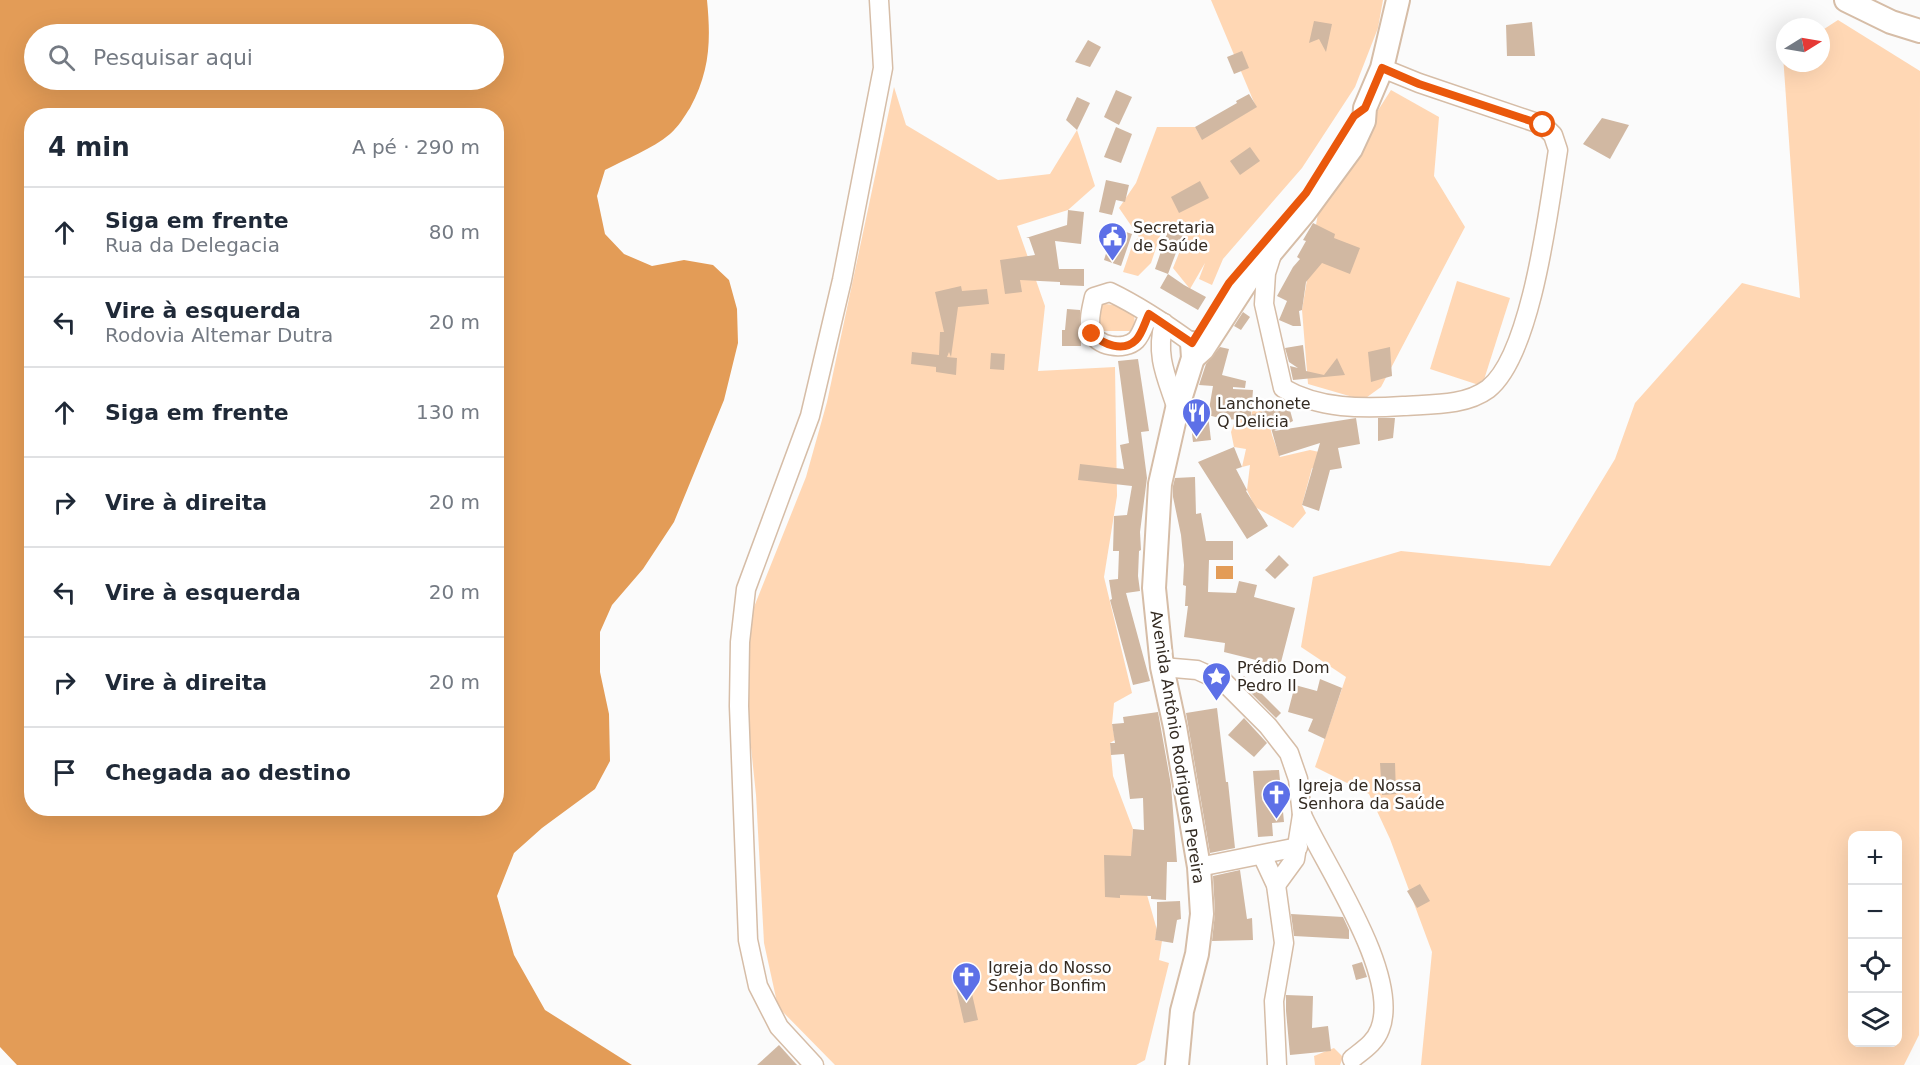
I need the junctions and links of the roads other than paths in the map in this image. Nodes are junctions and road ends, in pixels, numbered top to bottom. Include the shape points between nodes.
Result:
1 (879, 0) edge
2 (1398, 0) edge
3 (1845, 0) edge
4 (1920, 31) edge
5 (1382, 68) junction
6 (1365, 108) junction
7 (1273, 250) junction
8 (1196, 350) junction
9 (1177, 409) junction
10 (1162, 667) junction
11 (1302, 815) junction
12 (1298, 847) junction
13 (1262, 855) junction
14 (1199, 867) junction
15 (1276, 885) junction
16 (1352, 1059) dead end
17 (814, 1065) edge
18 (1177, 1065) edge
19 (1277, 1065) edge

1 - 17 street via 883,68 842,280 810,416 747,589 740,642 748,940 758,986 778,1027
2 - 5 street
3 - 4 street
5 - 6 street
5 - 7 street via 1543,125 1553,135 1558,150 1533,295 1509,362 1489,388 1473,398 1458,401 1378,408 1300,398 1283,388 1264,304 1266,273
6 - 7 street via 1364,121 1345,158
6 - 8 street via 1354,116 1306,193 1229,283
7 - 8 street
8 - 9 street, Avenida Antônio Rodrigues Pereira
8 - 9 street via 1157,319 1160,354
9 - 10 street, Avenida Antônio Rodrigues Pereira via 1160,483 1155,565
10 - 11 street via 1197,670 1224,682 1268,726 1289,753 1298,779
10 - 14 street, Avenida Antônio Rodrigues Pereira
11 - 12 street
11 - 16 street via 1360,925 1383,994 1379,1032
12 - 13 street
12 - 15 street via 1295,859
13 - 14 street
13 - 15 street
14 - 18 street, Avenida Antônio Rodrigues Pereira via 1201,933 1182,1011
15 - 19 street via 1284,943 1274,1001

